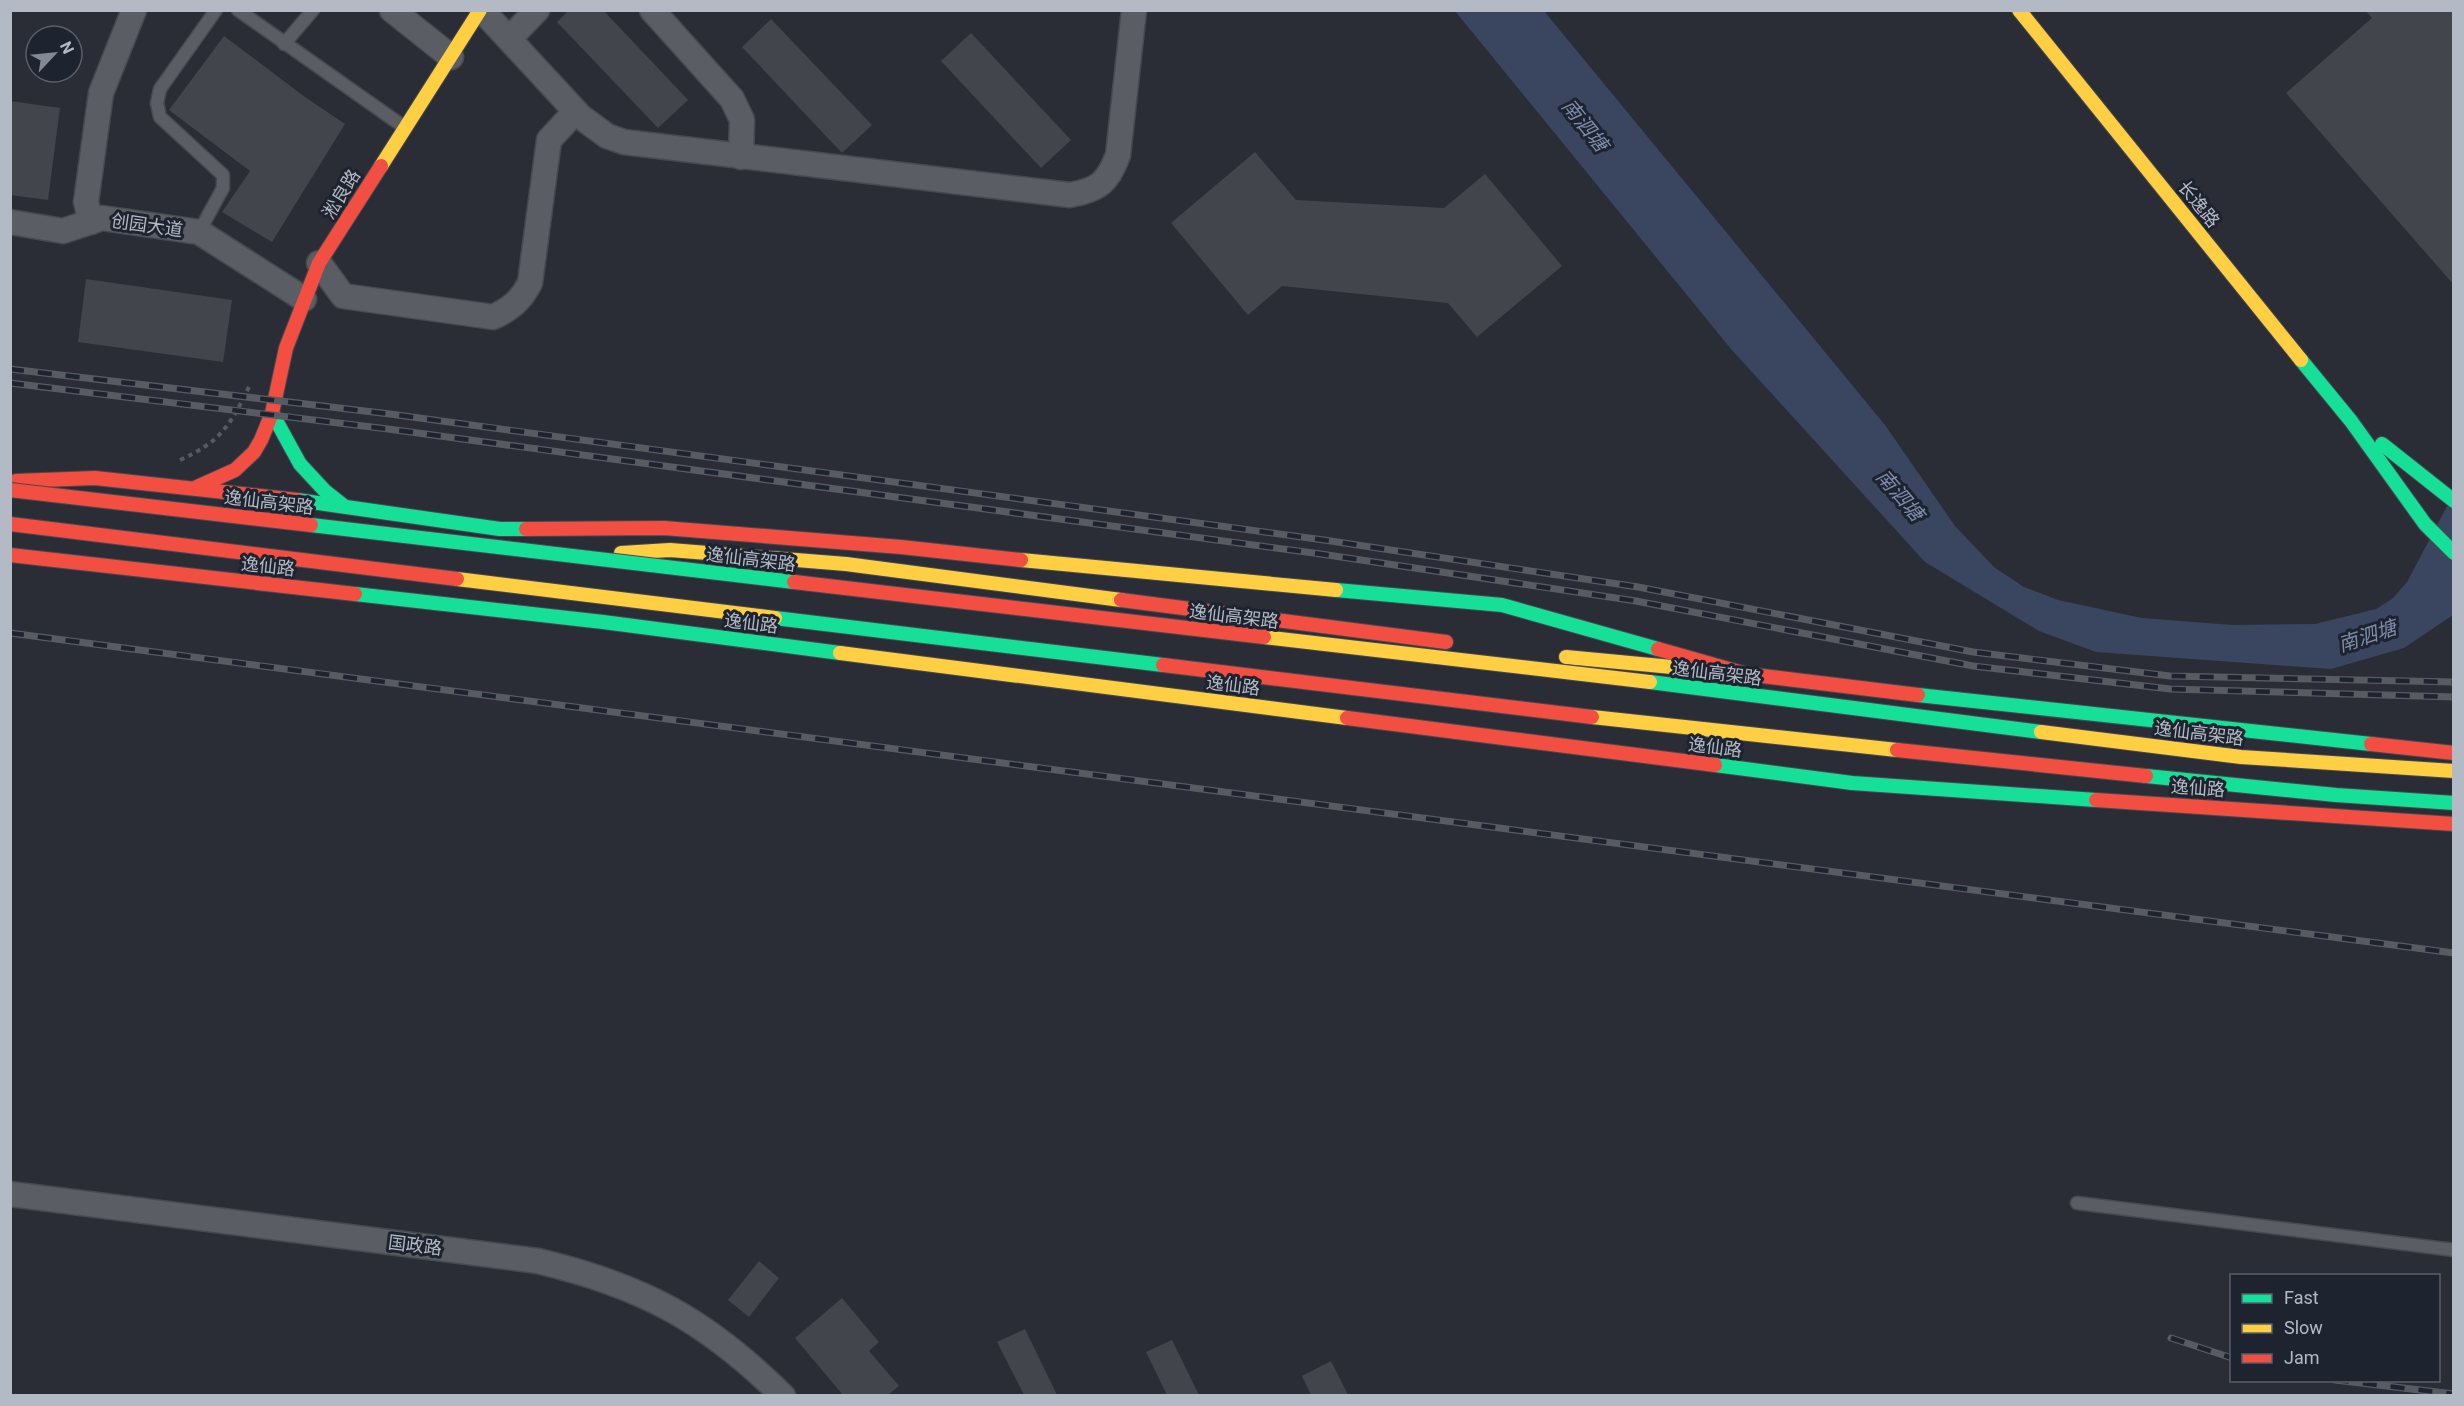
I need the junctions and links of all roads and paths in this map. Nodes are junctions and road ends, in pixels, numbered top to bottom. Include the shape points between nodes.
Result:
1 (134, 10) edge
2 (216, 10) edge
3 (238, 10) edge
4 (312, 10) edge
5 (392, 10) edge
6 (481, 10) edge
7 (537, 10) edge
8 (652, 10) edge
9 (1134, 10) edge
10 (2019, 10) edge
11 (509, 39) junction
12 (284, 44) junction
13 (451, 57) junction
14 (575, 112) junction
15 (404, 127) junction
16 (741, 157) junction
17 (10, 222) edge
18 (91, 222) junction
19 (198, 232) junction
20 (319, 263) junction
21 (304, 299) junction
22 (252, 381) dead end
23 (272, 413) junction
24 (2351, 421) junction
25 (173, 463) dead end
26 (10, 481) edge
27 (197, 487) junction
28 (10, 488) edge
29 (2454, 501) edge
30 (344, 506) junction
31 (10, 524) edge
32 (2454, 553) edge
33 (10, 555) edge
34 (570, 556) junction
35 (1459, 644) dead end
36 (1551, 656) dead end
37 (1746, 674) junction
38 (2454, 753) edge
39 (2454, 771) edge
40 (2454, 803) edge
41 (2454, 824) edge
42 (10, 1194) edge
43 (2077, 1203) dead end
44 (2454, 1250) edge
45 (783, 1395) edge

1 - 18 street via 101,93 86,202
2 - 19 lane via 160,89 157,103 160,117 223,175 224,188
3 - 12 lane
4 - 12 lane
5 - 13 street
6 - 11 street
6 - 13 main road, 淞良路
7 - 11 street
8 - 16 street via 732,99 742,120
9 - 16 street via 1118,155 1111,174 1085,192 1071,195
10 - 24 main road, 长逸路
11 - 14 street
12 - 15 lane
13 - 15 main road, 淞良路
14 - 16 street via 607,136 624,142
14 - 20 street via 549,140 530,283 511,309 493,317 343,296
15 - 20 main road, 淞良路
17 - 18 street, 创园大道 via 63,231
18 - 19 street, 创园大道 via 102,218
19 - 21 street, 创园大道
20 - 21 main road, 淞良路
21 - 23 main road, 淞良路 via 277,377
22 - 25 path via 227,427 204,449
23 - 27 main road, 淞良路 via 256,448 233,473
23 - 30 main road via 300,464
24 - 29 main road, 长逸路
24 - 32 main road, 长逸路 via 2426,524
26 - 27 main road via 95,478
27 - 30 main road
28 - 34 main road, 逸仙高架路, bridge
28 - 37 main road via 1546,683
30 - 37 main road via 500,529 664,528 1502,605
31 - 40 main road via 1654,725 2336,795
33 - 41 main road, 逸仙路 via 603,622 1852,783
34 - 35 main road, bridge via 670,550 846,564
34 - 39 main road, 逸仙高架路, bridge via 2241,757
36 - 37 main road
37 - 38 main road
42 - 45 street, 国政路 via 538,1261 589,1273 673,1309 752,1365
43 - 44 lane

